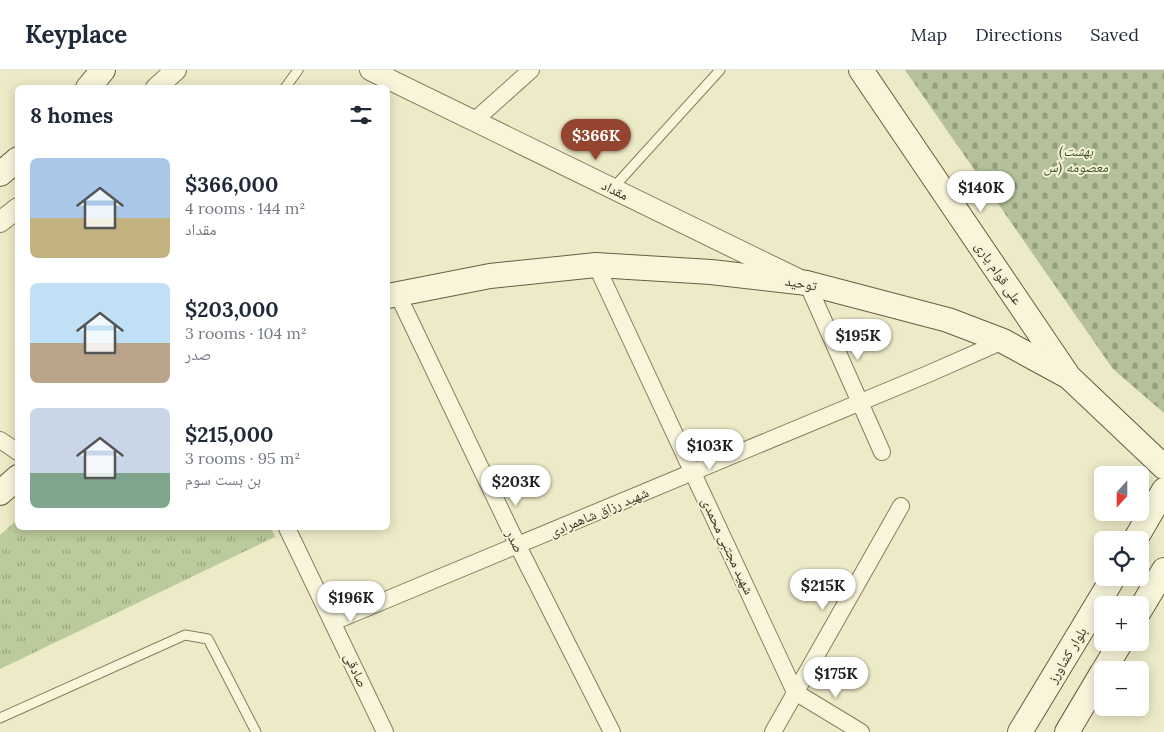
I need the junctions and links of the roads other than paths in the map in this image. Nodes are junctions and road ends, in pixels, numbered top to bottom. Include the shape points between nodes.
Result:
1 (103, 70) edge
2 (176, 70) edge
3 (298, 70) edge
4 (370, 70) edge
5 (531, 70) edge
6 (720, 70) edge
7 (870, 75) edge
8 (90, 85) edge
9 (159, 85) edge
10 (288, 85) edge
11 (474, 121) junction
12 (15, 162) edge
13 (0, 174) edge
14 (613, 188) junction
15 (596, 264) junction
16 (807, 283) junction
17 (392, 294) edge
18 (1003, 341) junction
19 (1069, 377) junction
20 (860, 403) junction
21 (0, 440) edge
22 (15, 450) edge
23 (882, 452) dead end
24 (1164, 467) edge
25 (694, 472) junction
26 (15, 480) edge
27 (1164, 490) edge
28 (0, 493) edge
29 (901, 506) dead end
30 (289, 530) edge
31 (1147, 531) edge
32 (518, 546) junction
33 (1164, 570) edge
34 (1108, 586) edge
35 (1148, 596) edge
36 (333, 622) junction
37 (1094, 686) edge
38 (795, 692) junction
39 (0, 718) edge
40 (256, 732) edge
41 (385, 732) edge
42 (612, 732) edge
43 (773, 732) edge
44 (861, 732) edge
45 (1020, 732) edge
46 (1067, 732) edge

1 - 8 main road
2 - 9 street
3 - 10 lane
4 - 11 street, مقداد
5 - 11 street
6 - 14 lane
7 - 19 main road, علی قوام یاری
11 - 14 street, مقداد
12 - 13 main road
14 - 16 street, مقداد
15 - 16 main road, توحید
15 - 17 main road, توحید via 490,276
15 - 25 street, شهید مجتبی محمدی
16 - 18 main road, توحید via 948,320
16 - 20 street
17 - 32 street, صدر
18 - 19 main road, توحید
18 - 20 street, شهید رزاق شاهمرادی
19 - 24 main road, توحید
20 - 23 street
20 - 25 street, شهید رزاق شاهمرادی
21 - 22 street
25 - 32 street, شهید رزاق شاهمرادی
25 - 38 street, شهید مجتبی محمدی
26 - 28 main road
27 - 31 main road
29 - 38 street
30 - 36 street, صادقی
32 - 36 street, شهید رزاق شاهمرادی
32 - 42 street, صدر
33 - 35 main road
34 - 45 main road, بلوار کشاورز
36 - 41 street, صادقی
37 - 46 main road
38 - 43 street
38 - 44 street
39 - 40 lane via 185,635 208,639

